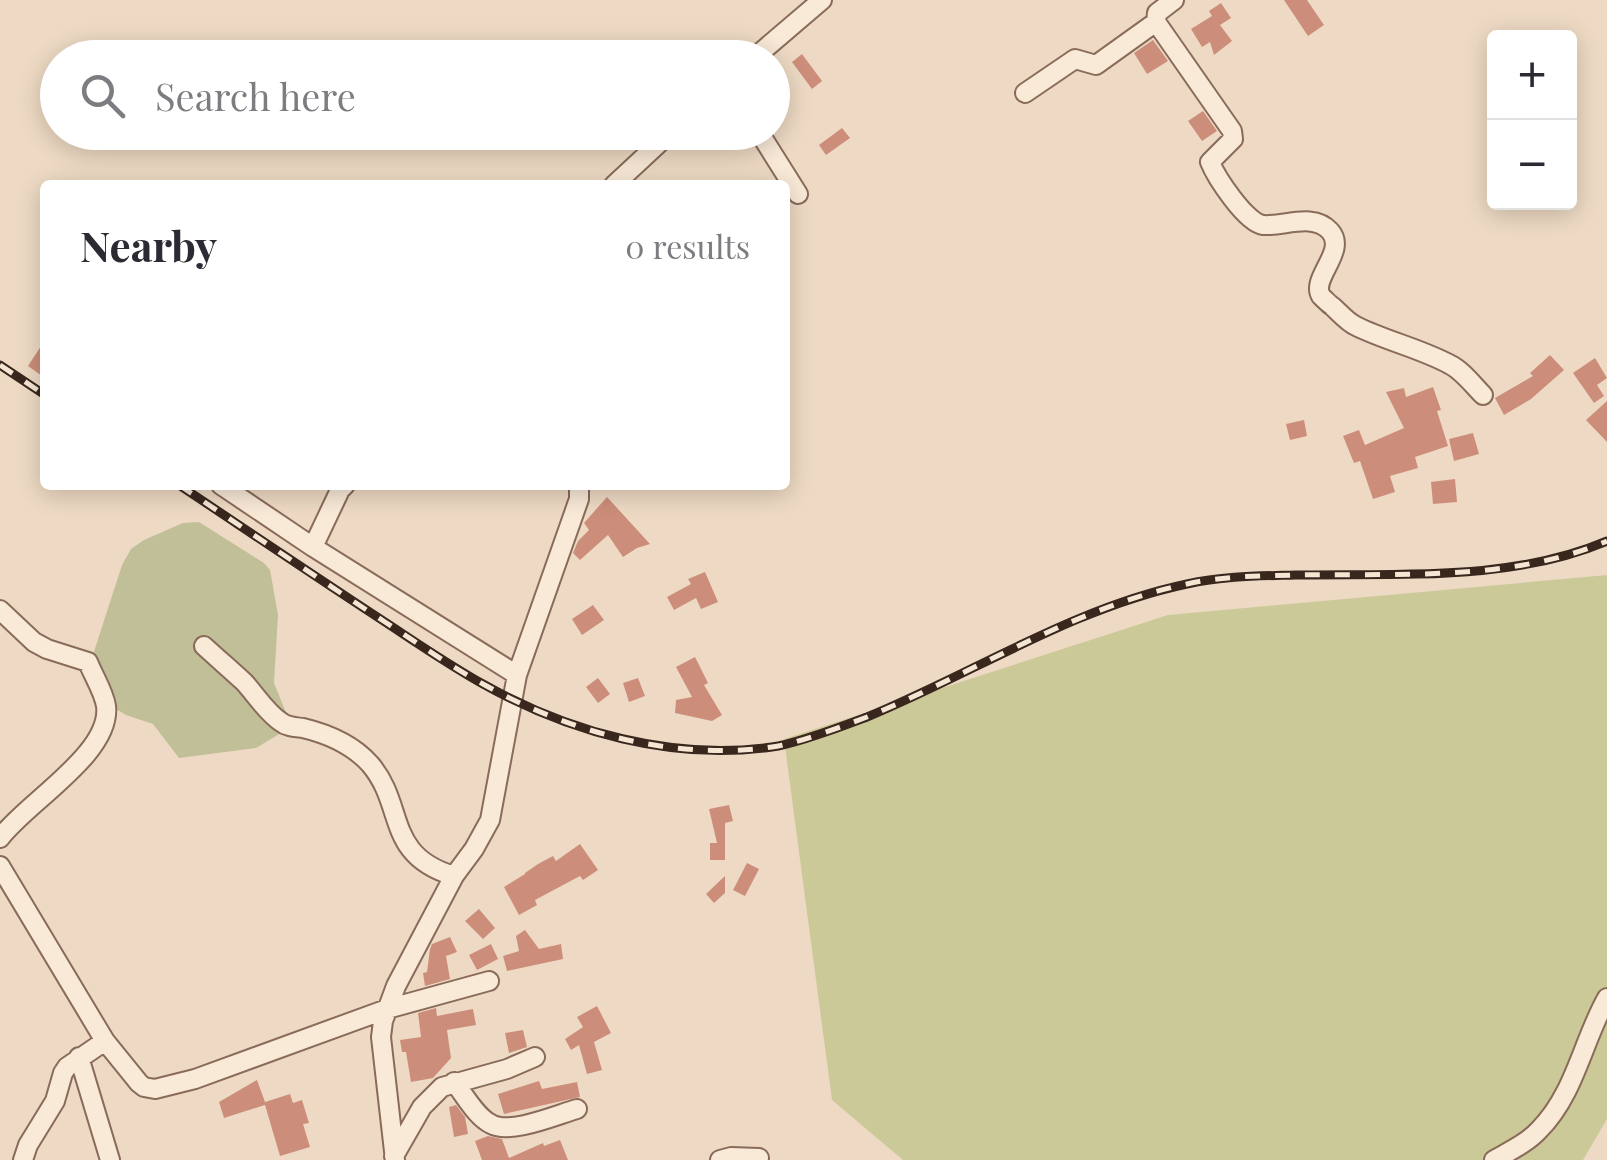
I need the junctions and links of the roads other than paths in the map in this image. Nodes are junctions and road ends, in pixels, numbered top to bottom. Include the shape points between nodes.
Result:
1 (1174, 0) edge
2 (813, 3) edge
3 (1156, 22) junction
4 (773, 40) edge
5 (1026, 93) dead end
6 (652, 150) edge
7 (770, 150) edge
8 (619, 180) edge
9 (789, 180) edge
10 (790, 182) edge
11 (798, 194) dead end
12 (1483, 395) dead end
13 (228, 490) edge
14 (340, 490) edge
15 (579, 490) edge
16 (313, 547) junction
17 (0, 610) edge
18 (204, 646) dead end
19 (518, 675) junction
20 (0, 838) edge
21 (0, 866) edge
22 (454, 876) junction
23 (489, 981) dead end
24 (1607, 998) edge
25 (387, 1009) junction
26 (106, 1040) junction
27 (79, 1057) junction
28 (536, 1057) dead end
29 (454, 1082) junction
30 (576, 1109) dead end
31 (394, 1158) edge
32 (759, 1158) edge
33 (23, 1160) edge
34 (110, 1160) edge
35 (720, 1160) edge
36 (1494, 1160) edge

1 - 3 street
2 - 4 street
3 - 5 street via 1096,65 1074,59
3 - 12 street via 1232,131 1233,139 1210,162 1248,217 1262,225 1311,222 1328,230 1334,247 1318,287 1321,296 1352,324 1454,366
6 - 8 street
7 - 9 street
10 - 11 street
13 - 16 street
14 - 16 street
15 - 19 street
16 - 19 street
17 - 20 street via 34,642 88,662 106,706 89,754
18 - 22 street via 281,723 327,735 360,754 412,852
19 - 22 street via 490,820
21 - 26 street
22 - 25 street
23 - 25 street
24 - 36 street via 1554,1111 1532,1137
25 - 26 street via 156,1089 139,1083
25 - 31 street via 381,1037
26 - 27 street
27 - 33 street via 63,1073
27 - 34 street
28 - 29 street
29 - 30 street via 487,1123 498,1127
29 - 31 street via 430,1098
32 - 35 street

